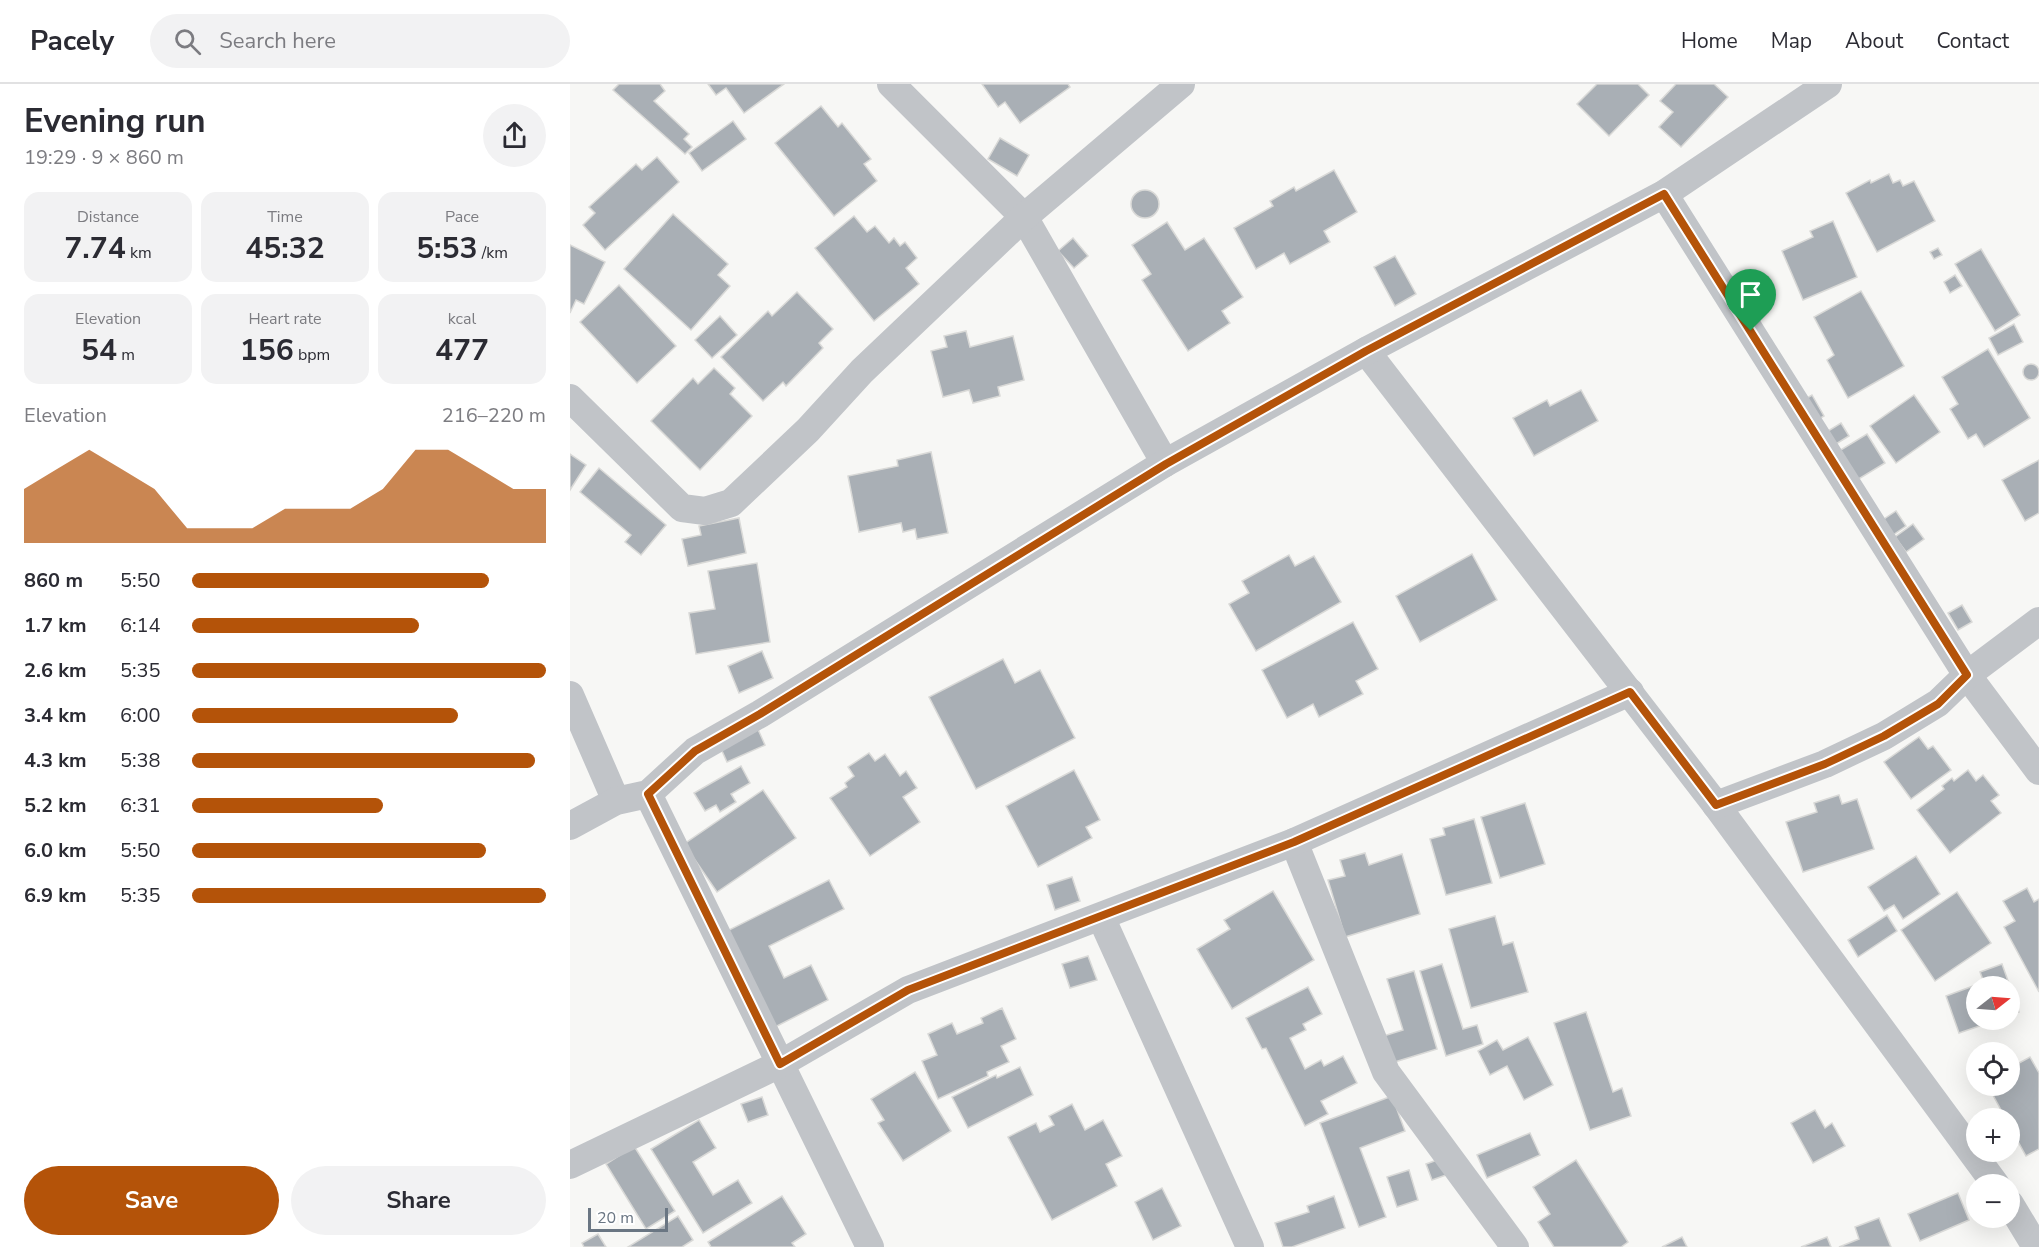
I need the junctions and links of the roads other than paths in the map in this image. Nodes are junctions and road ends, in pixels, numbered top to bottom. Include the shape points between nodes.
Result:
1 (891, 84) edge
2 (1181, 84) edge
3 (1828, 84) edge
4 (1664, 194) junction
5 (1024, 217) junction
6 (1366, 351) junction
7 (570, 398) edge
8 (1166, 464) junction
9 (2039, 621) edge
10 (1967, 675) junction
11 (1630, 692) junction
12 (570, 695) edge
13 (2039, 771) edge
14 (648, 794) junction
15 (616, 801) junction
16 (1716, 805) junction
17 (570, 826) edge
18 (1294, 842) junction
19 (1101, 917) junction
20 (780, 1064) junction
21 (570, 1165) edge
22 (1988, 1174) edge
23 (2020, 1221) edge
24 (870, 1247) edge
25 (1250, 1247) edge
26 (1515, 1247) edge
27 (2036, 1247) edge

1 - 5 street
2 - 5 street
3 - 4 street
4 - 6 street
4 - 10 street
5 - 7 street via 862,371 731,504 705,512 682,508
5 - 8 street
6 - 8 street
6 - 11 street
8 - 14 street via 695,751
9 - 10 street
10 - 13 street
10 - 16 street via 1938,704 1884,736 1825,764
11 - 16 street
11 - 18 street
12 - 15 street
14 - 15 street
14 - 20 street
15 - 17 street
16 - 22 street
18 - 19 street
18 - 26 street via 1386,1072
19 - 20 street via 908,990
19 - 25 street
20 - 21 street
20 - 24 street
23 - 27 street

